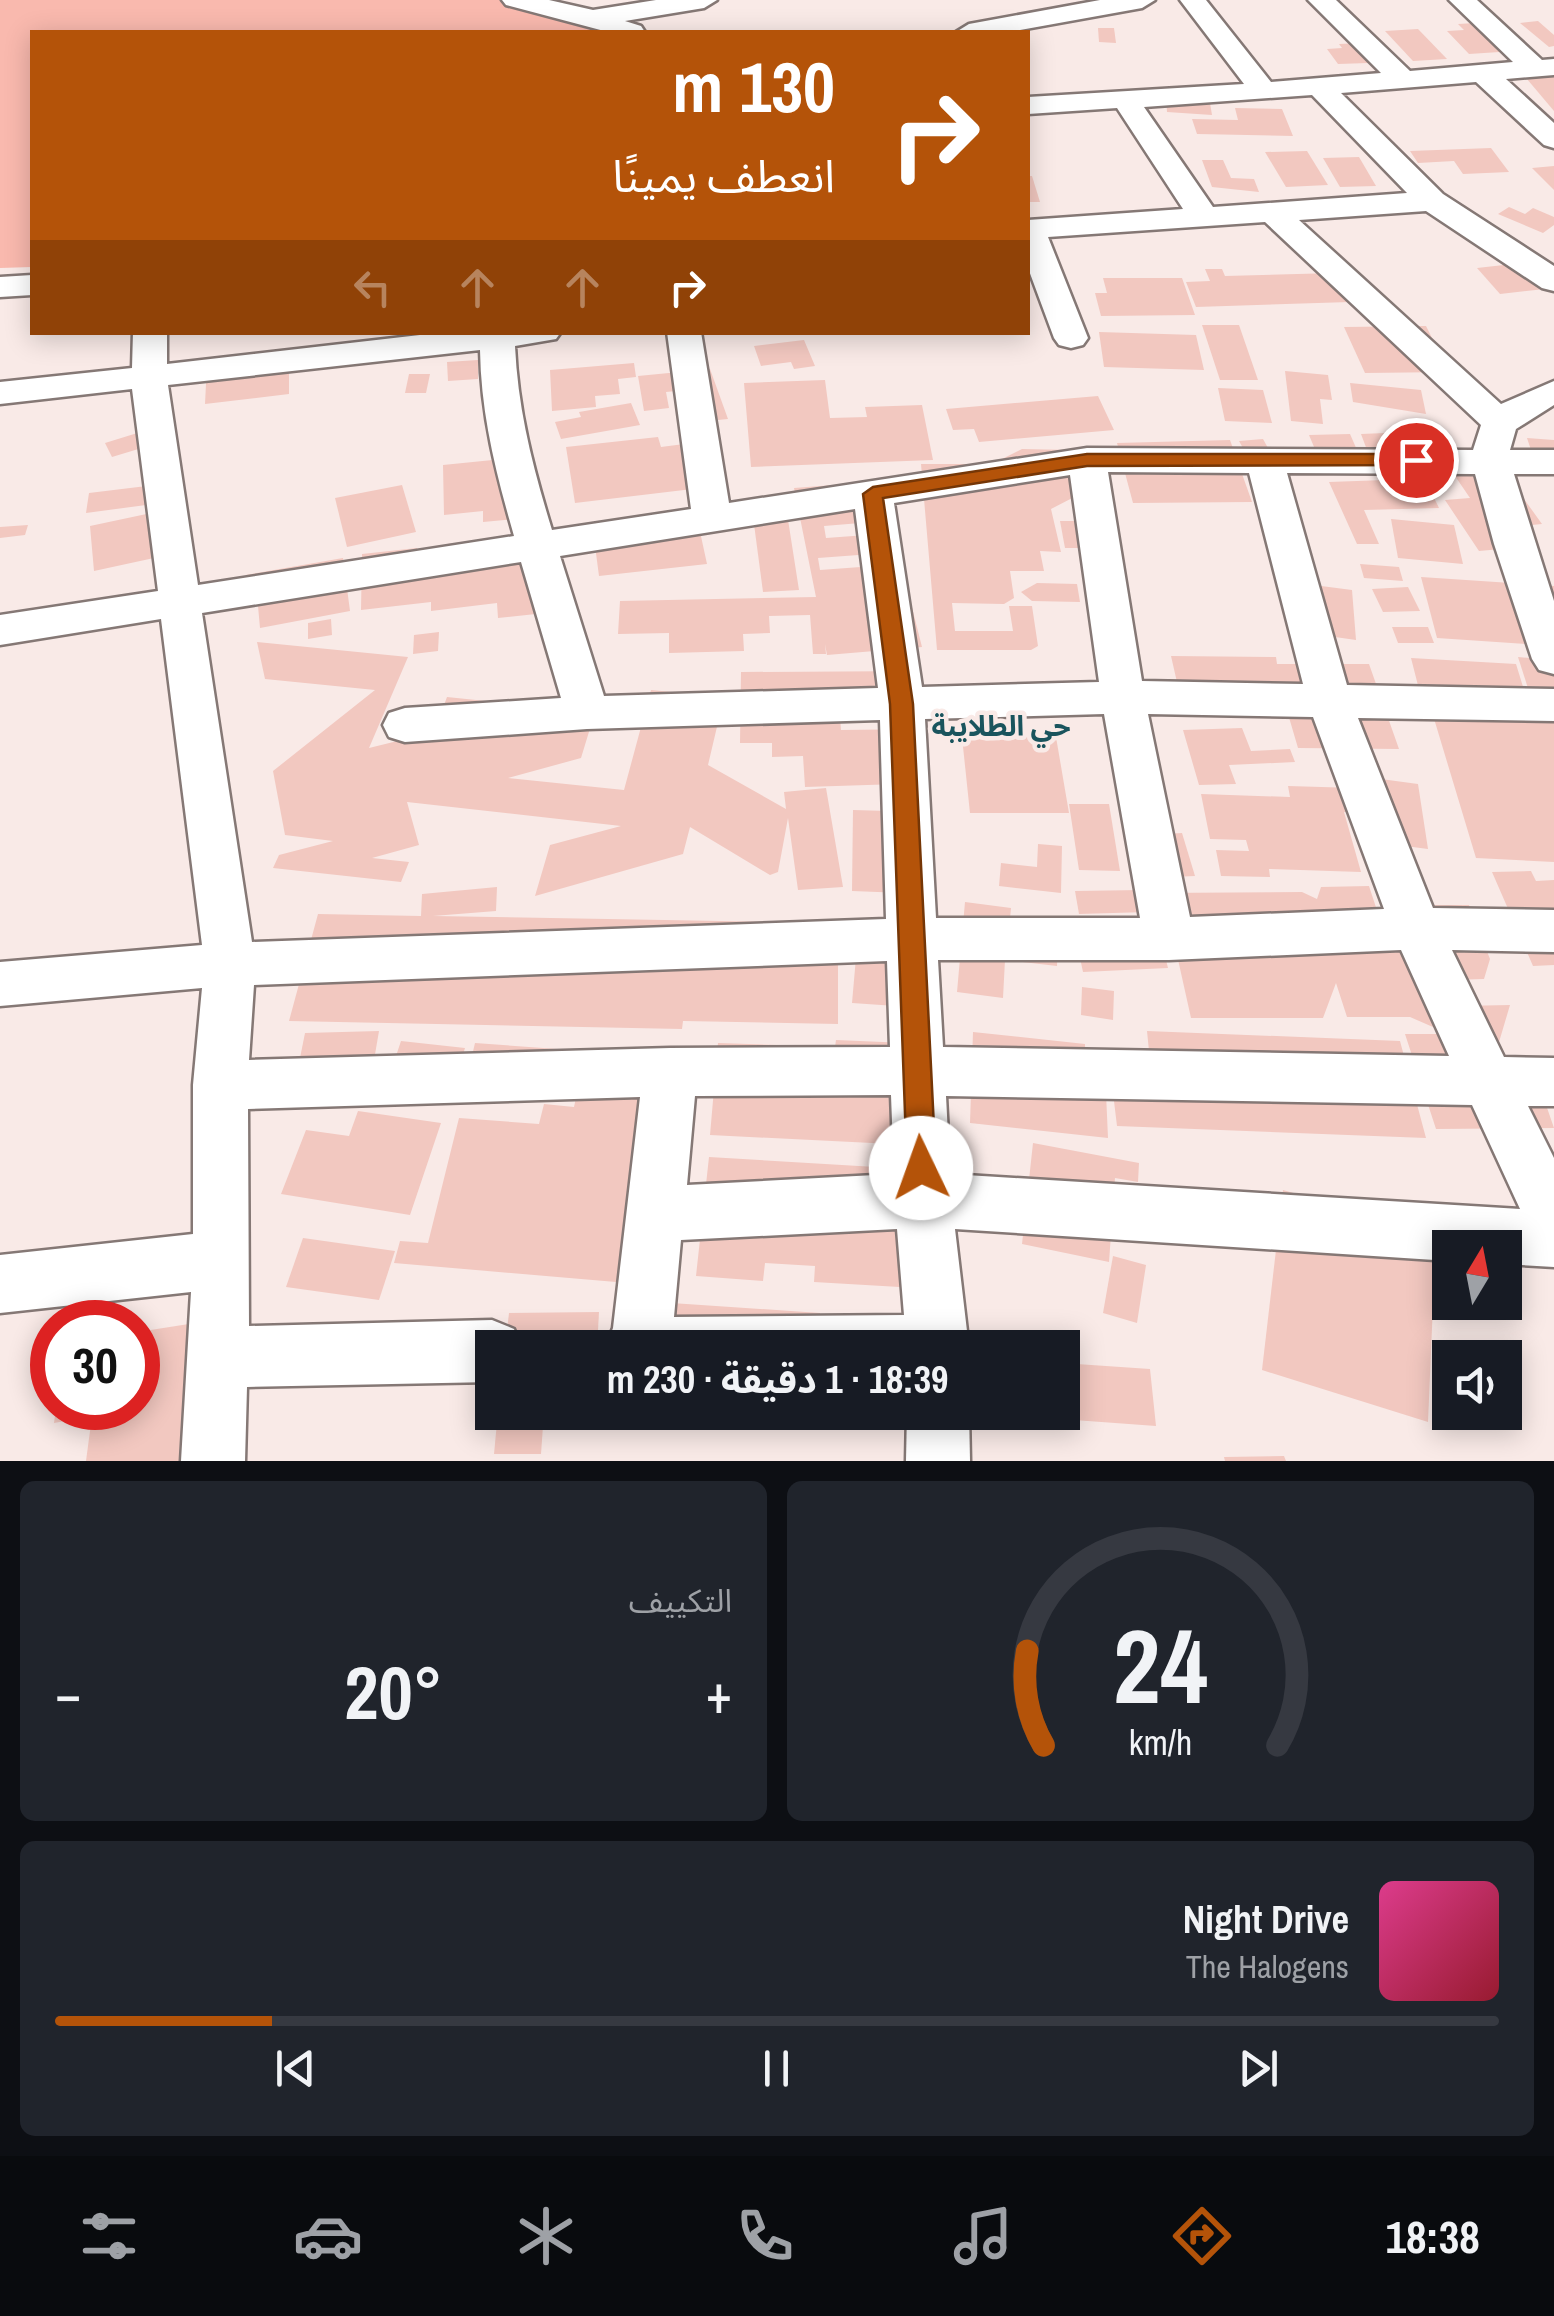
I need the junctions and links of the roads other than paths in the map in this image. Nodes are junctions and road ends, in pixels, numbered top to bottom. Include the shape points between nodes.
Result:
1 (515, 0) edge
2 (704, 0) edge
3 (1142, 0) edge
4 (1193, 0) edge
5 (1321, 0) edge
6 (1462, 0) edge
7 (1029, 10) edge
8 (592, 18) junction
9 (626, 30) edge
10 (974, 30) edge
11 (1545, 68) edge
12 (1484, 74) junction
13 (1404, 80) junction
14 (1319, 86) junction
15 (1264, 92) junction
16 (1125, 100) junction
17 (1030, 105) edge
18 (1554, 139) edge
19 (1432, 202) junction
20 (1272, 212) junction
21 (1204, 217) junction
22 (1030, 229) edge
23 (1030, 240) edge
24 (1554, 281) edge
25 (30, 285) edge
26 (1038, 285) edge
27 (0, 287) edge
28 (497, 335) edge
29 (684, 335) edge
30 (1072, 338) dead end
31 (149, 356) edge
32 (1554, 392) edge
33 (0, 393) edge
34 (1496, 442) junction
35 (1264, 458) junction
36 (1087, 460) junction
37 (1554, 462) edge
38 (873, 494) junction
39 (712, 520) junction
40 (540, 545) junction
41 (182, 600) junction
42 (0, 630) edge
43 (1554, 658) edge
44 (1123, 697) junction
45 (1329, 701) junction
46 (902, 704) junction
47 (1554, 705) edge
48 (587, 713) junction
49 (405, 725) dead end
50 (1416, 929) junction
51 (1554, 931) edge
52 (1169, 938) junction
53 (911, 939) junction
54 (230, 964) junction
55 (0, 984) edge
56 (916, 1071) junction
57 (670, 1072) junction
58 (1486, 1080) junction
59 (1554, 1082) edge
60 (220, 1085) junction
61 (923, 1200) junction
62 (654, 1214) junction
63 (1554, 1219) edge
64 (1554, 1239) edge
65 (222, 1260) junction
66 (0, 1284) edge
67 (640, 1330) edge
68 (936, 1330) edge
69 (475, 1351) edge
70 (215, 1357) junction
71 (938, 1430) edge
72 (213, 1461) edge
73 (938, 1461) edge

1 - 8 street
2 - 8 street
3 - 7 street
4 - 15 street
5 - 13 street
6 - 11 street
7 - 10 street
8 - 9 street
11 - 12 street
12 - 13 street
12 - 18 street
13 - 14 street
14 - 15 street
14 - 19 street
15 - 16 street
16 - 17 street
16 - 21 street
19 - 20 street
19 - 24 street
20 - 21 street
20 - 34 street
21 - 22 street
23 - 26 street
25 - 27 street
26 - 30 street
28 - 31 street
28 - 40 street via 510,456
29 - 39 street
31 - 33 street
31 - 41 street
32 - 34 street
34 - 35 street
34 - 37 street
34 - 43 street via 1512,536
35 - 36 street
35 - 45 street
36 - 38 street
36 - 44 street
38 - 39 street
38 - 46 street
39 - 40 street
40 - 41 street
40 - 48 street
41 - 42 street
41 - 54 street
44 - 45 street
44 - 46 street
44 - 52 street
45 - 47 street
45 - 50 street
46 - 48 street
46 - 53 street
48 - 49 street
50 - 51 street
50 - 52 street
50 - 58 street
52 - 53 street
53 - 54 street
53 - 56 street
54 - 55 street
54 - 60 street
56 - 57 street
56 - 58 street
56 - 61 street
57 - 60 street
57 - 62 street
58 - 59 street
58 - 63 street
60 - 65 street
61 - 62 street
61 - 64 street
61 - 68 street
62 - 67 street
65 - 66 street
65 - 70 street
69 - 70 street
70 - 72 street
71 - 73 street

